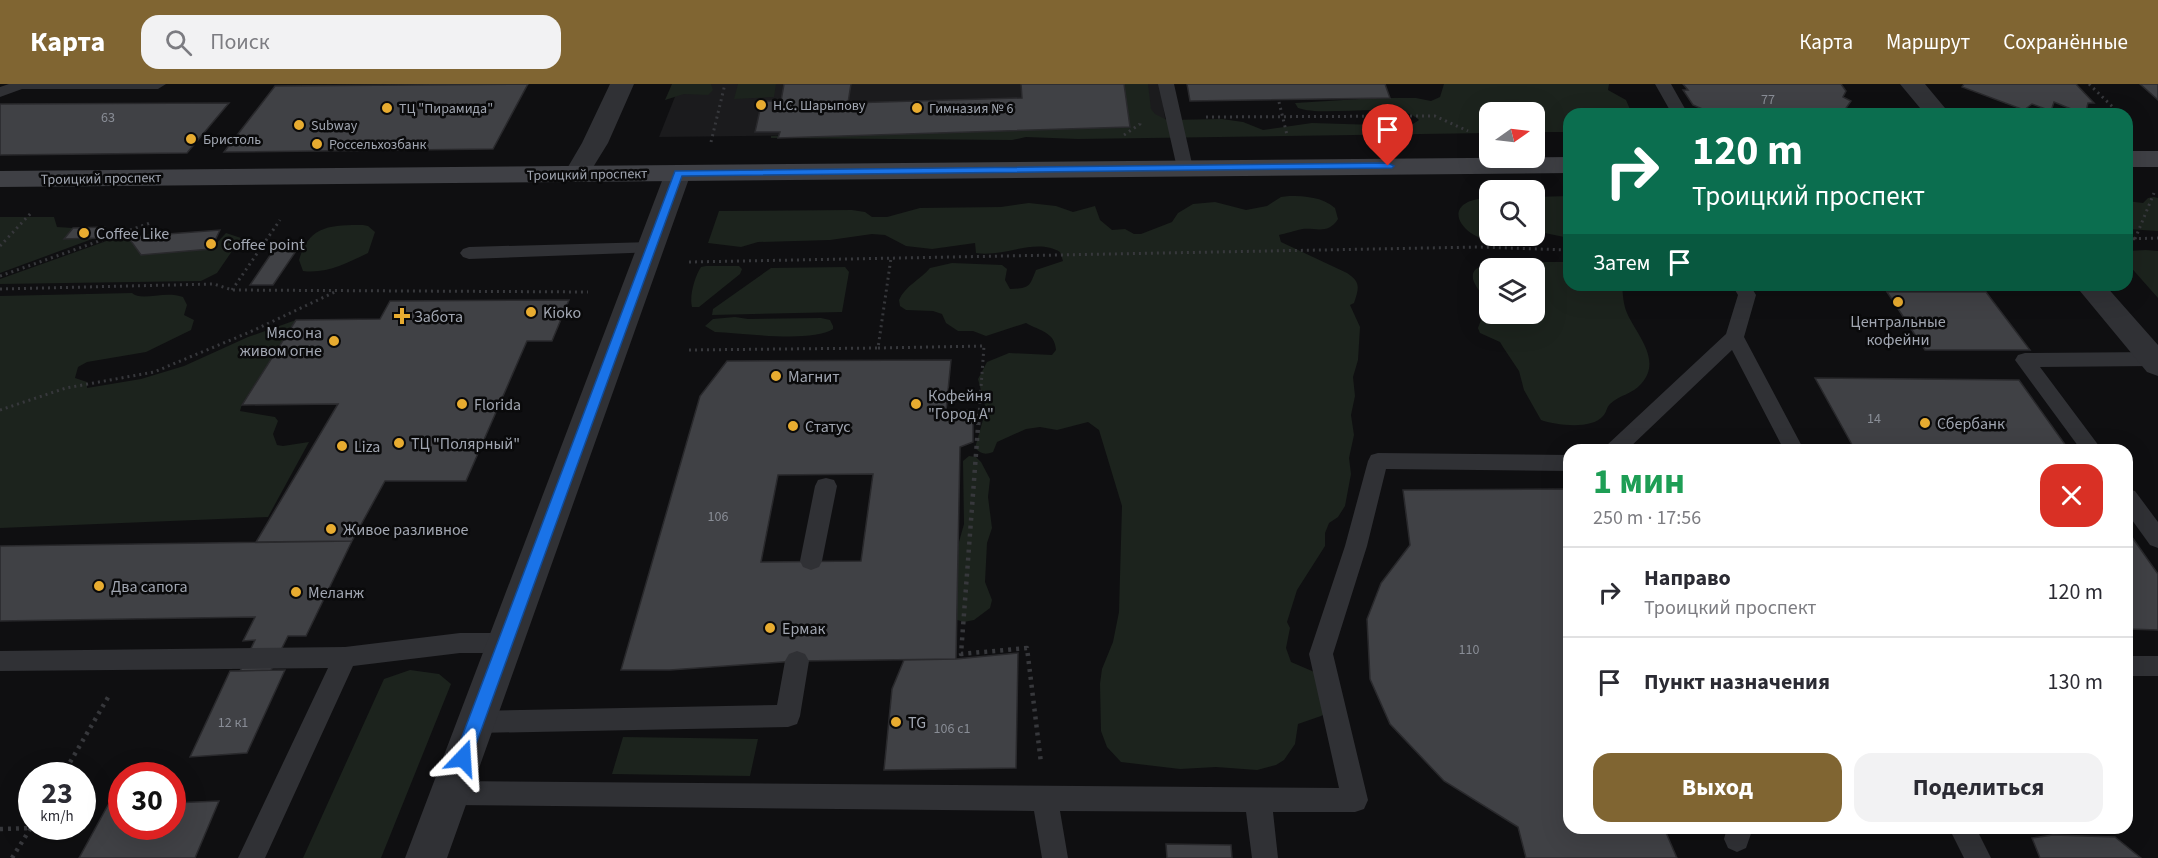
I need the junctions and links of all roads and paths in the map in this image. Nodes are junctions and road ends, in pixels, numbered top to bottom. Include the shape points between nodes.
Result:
1 (22, 84) edge
2 (158, 84) edge
3 (622, 84) edge
4 (725, 84) edge
5 (1166, 84) edge
6 (1663, 84) edge
7 (1912, 84) edge
8 (2089, 84) edge
9 (0, 92) edge
10 (1279, 102) dead end
11 (1677, 108) edge
12 (1933, 108) edge
13 (2114, 108) edge
14 (1139, 114) dead end
15 (1282, 117) junction
16 (1172, 118) junction
17 (1477, 135) dead end
18 (1121, 136) dead end
19 (711, 142) dead end
20 (1288, 142) dead end
21 (2133, 159) edge
22 (2158, 159) edge
23 (1563, 165) edge
24 (1185, 168) junction
25 (578, 172) junction
26 (678, 173) junction
27 (0, 179) edge
28 (2157, 186) edge
29 (31, 213) dead end
30 (280, 220) dead end
31 (150, 223) dead end
32 (2158, 238) edge
33 (2135, 239) joint
34 (0, 246) edge
35 (651, 248) junction
36 (1563, 250) edge
37 (469, 254) dead end
38 (891, 258) junction
39 (689, 262) dead end
40 (0, 276) edge
41 (0, 289) edge
42 (232, 290) junction
43 (339, 291) junction
44 (1745, 291) edge
45 (2094, 291) edge
46 (588, 292) dead end
47 (1735, 337) junction
48 (878, 348) junction
49 (689, 350) dead end
50 (2156, 362) edge
51 (0, 410) edge
52 (1620, 444) edge
53 (1791, 444) edge
54 (2088, 444) edge
55 (1563, 463) edge
56 (826, 486) dead end
57 (2133, 505) edge
58 (2158, 539) edge
59 (811, 561) dead end
60 (505, 642) junction
61 (345, 657) junction
62 (0, 661) edge
63 (130, 661) junction
64 (797, 661) dead end
65 (2133, 666) edge
66 (2158, 666) edge
67 (476, 722) junction
68 (70, 762) edge
69 (450, 793) junction
70 (1045, 799) junction
71 (1258, 800) junction
72 (18, 828) edge
73 (0, 829) edge
74 (1965, 834) edge
75 (23, 840) edge
76 (12, 858) edge
77 (250, 858) edge
78 (426, 858) edge
79 (1055, 858) edge
80 (1265, 858) edge
81 (1977, 858) edge

1 - 2 lane
1 - 9 lane
3 - 25 street
4 - 19 path
5 - 16 lane
6 - 11 lane
7 - 12 street
8 - 13 path
10 - 15 path
14 - 18 path via 1140,124
15 - 16 path
15 - 17 path via 1435,116
15 - 20 path
16 - 24 lane
21 - 22 main road
23 - 24 main road, Троицкий проспект
24 - 26 main road, Троицкий проспект
25 - 26 main road, Троицкий проспект
25 - 27 main road, Троицкий проспект
26 - 35 street
28 - 33 path
29 - 34 path
30 - 42 path
31 - 40 path
32 - 33 path
35 - 37 lane
35 - 60 street
36 - 38 path via 1479,247
38 - 39 path
38 - 48 path
41 - 42 path via 214,284
42 - 43 path
43 - 46 path
43 - 51 path via 154,372 66,388
44 - 47 lane via 1747,295
45 - 50 street
47 - 52 lane
47 - 53 lane
48 - 49 path
48 - 70 path via 984,346 961,654 1027,648
50 - 54 lane via 2025,360
55 - 71 lane via 1378,461 1321,654 1355,800
56 - 59 lane
57 - 58 lane
60 - 61 lane via 460,643
60 - 67 street
61 - 63 lane
61 - 77 lane
62 - 63 lane
63 - 68 path
64 - 67 lane via 788,716
65 - 66 lane
67 - 69 street
69 - 70 lane
69 - 78 street
70 - 71 lane
70 - 79 lane
71 - 80 lane
72 - 73 path
74 - 81 lane
75 - 76 path

